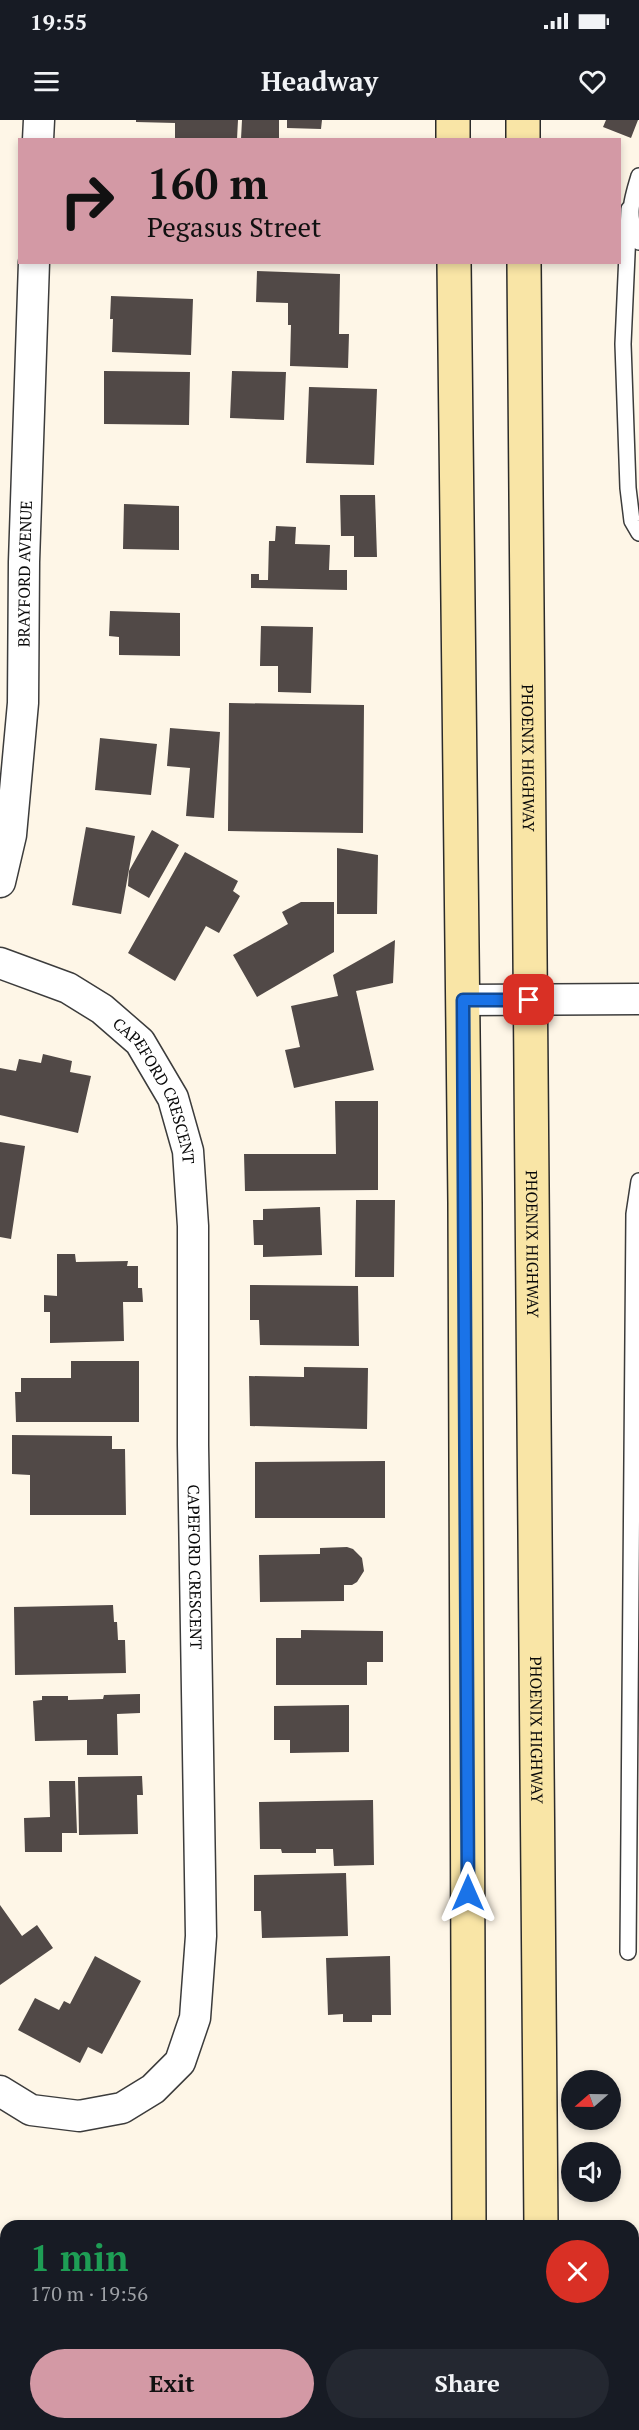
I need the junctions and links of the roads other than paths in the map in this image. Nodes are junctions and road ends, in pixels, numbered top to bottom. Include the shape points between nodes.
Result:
1 (39, 120) edge
2 (453, 120) edge
3 (523, 120) edge
4 (38, 138) edge
5 (453, 138) edge
6 (524, 138) edge
7 (639, 176) edge
8 (629, 209) junction
9 (639, 242) edge
10 (34, 264) edge
11 (454, 264) edge
12 (524, 264) edge
13 (639, 533) edge
14 (0, 539) edge
15 (24, 562) junction
16 (0, 882) edge
17 (0, 963) edge
18 (639, 999) edge
19 (463, 1000) junction
20 (529, 1000) junction
21 (639, 1181) edge
22 (628, 1952) dead end
23 (0, 2091) edge
24 (469, 2220) edge
25 (541, 2220) edge

1 - 4 street
2 - 5 main road
3 - 6 main road
7 - 8 lane
8 - 9 lane
8 - 13 lane via 623,355 628,488 632,520
10 - 15 street, BRAYFORD AVENUE
11 - 19 main road
12 - 20 main road, PHOENIX HIGHWAY
14 - 15 street
15 - 16 street, BRAYFORD AVENUE via 22,714 11,835
17 - 23 street, CAPEFORD CRESCENT via 68,988 102,1009 140,1042 173,1098 188,1151 194,1226 193,1445 201,1936 195,2018 180,2062 153,2089 122,2108 79,2116 31,2110
18 - 20 street
19 - 20 street
19 - 24 main road
20 - 25 main road, PHOENIX HIGHWAY
21 - 22 lane via 634,1214

